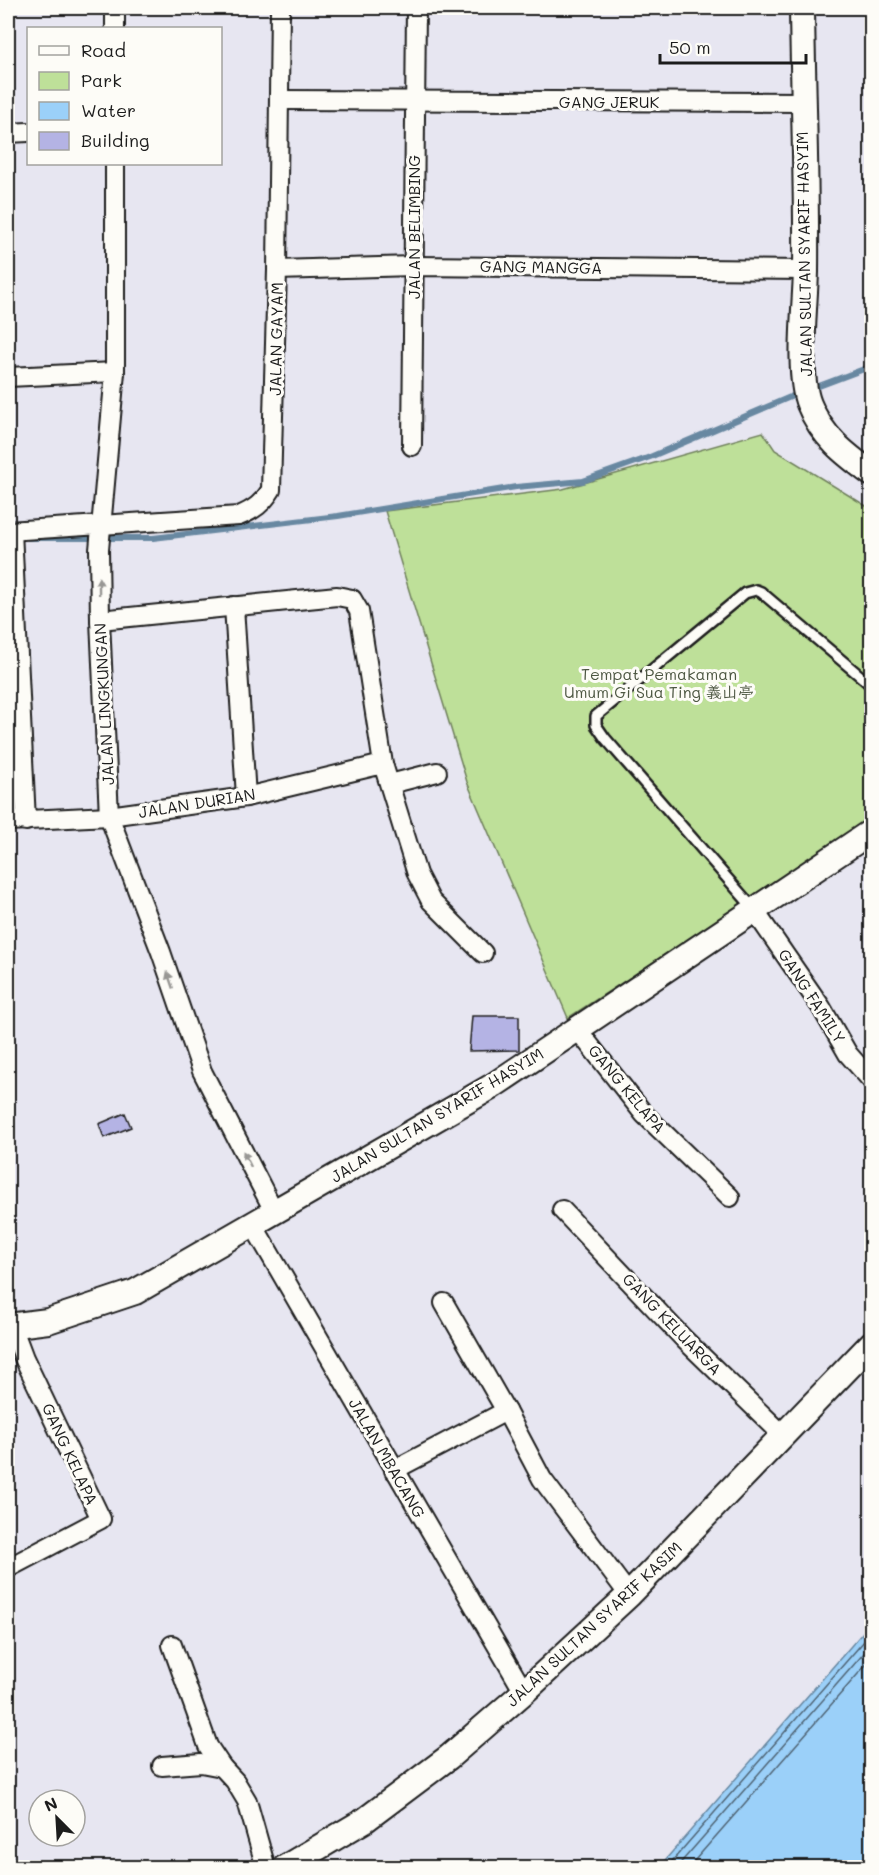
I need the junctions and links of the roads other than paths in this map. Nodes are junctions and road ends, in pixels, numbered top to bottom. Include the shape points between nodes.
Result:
1 (115, 8) edge
2 (280, 8) edge
3 (416, 8) edge
4 (802, 8) edge
5 (115, 27) edge
6 (279, 100) junction
7 (414, 102) junction
8 (803, 102) junction
9 (27, 132) edge
10 (8, 133) edge
11 (115, 165) edge
12 (413, 266) junction
13 (277, 270) junction
14 (806, 270) junction
15 (115, 372) junction
16 (8, 377) edge
17 (412, 446) dead end
18 (872, 474) edge
19 (102, 525) junction
20 (10, 531) edge
21 (234, 606) junction
22 (100, 620) junction
23 (872, 686) edge
24 (383, 764) junction
25 (437, 772) dead end
26 (390, 784) junction
27 (246, 797) junction
28 (109, 816) junction
29 (8, 821) edge
30 (26, 821) junction
31 (872, 831) edge
32 (754, 910) junction
33 (483, 953) dead end
34 (577, 1029) junction
35 (872, 1081) edge
36 (730, 1197) dead end
37 (562, 1210) dead end
38 (274, 1211) junction
39 (252, 1223) junction
40 (444, 1303) dead end
41 (10, 1326) edge
42 (872, 1343) edge
43 (506, 1412) junction
44 (784, 1436) junction
45 (394, 1470) junction
46 (8, 1568) edge
47 (629, 1595) junction
48 (172, 1645) dead end
49 (524, 1692) junction
50 (162, 1766) dead end
51 (222, 1767) junction
52 (266, 1868) edge
53 (284, 1868) edge

1 - 5 street
2 - 6 street, JALAN GAYAM
3 - 7 street, JALAN BELIMBING
4 - 8 street, JALAN SULTAN SYARIF HASYIM
6 - 7 street, GANG JERUK
6 - 13 street, JALAN GAYAM
7 - 8 street, GANG JERUK
7 - 12 street, JALAN BELIMBING
8 - 14 street, JALAN SULTAN SYARIF HASYIM
9 - 10 street
11 - 15 street, JALAN LINGKUNGAN
12 - 13 street, GANG MANGGA
12 - 14 street, GANG MANGGA
12 - 17 street, JALAN BELIMBING
13 - 19 street, JALAN GAYAM via 271,490 264,501 239,516
14 - 18 street, JALAN SULTAN SYARIF HASYIM via 803,370 808,403 834,445
15 - 16 street
15 - 19 street, JALAN LINGKUNGAN
19 - 20 street, JALAN GAYAM
22 -> 19 street, JALAN LINGKUNGAN
20 - 30 street
21 - 22 street
21 - 24 street via 337,596 352,599 359,611
21 - 27 street
22 - 28 street, JALAN LINGKUNGAN
23 - 32 lane via 756,590 745,593 596,716 596,725 605,738
24 - 26 street
24 - 27 street, JALAN DURIAN
25 - 26 street
26 - 33 street via 417,874 431,900
27 - 28 street, JALAN DURIAN
28 - 30 street, JALAN DURIAN
38 -> 28 street, JALAN LINGKUNGAN via 202,1071
29 - 30 street, JALAN DURIAN
31 - 32 street, JALAN SULTAN SYARIF HASYIM
32 - 34 street, JALAN SULTAN SYARIF HASYIM
32 - 35 street, GANG FAMILY via 821,1007 848,1054
34 - 36 street, GANG KELAPA via 644,1114
34 - 38 street, JALAN SULTAN SYARIF HASYIM via 491,1087
37 - 44 street, GANG KELUARGA via 685,1340
38 - 39 street, JALAN SULTAN SYARIF HASYIM
39 - 41 street, JALAN SULTAN SYARIF HASYIM via 135,1292 48,1320
39 - 45 street, JALAN MBACANG
40 - 43 street
41 - 46 street, GANG KELAPA via 101,1519
42 - 44 street, JALAN SULTAN SYARIF KASIM
43 - 45 street
43 - 47 street via 542,1479
44 - 47 street, JALAN SULTAN SYARIF KASIM
45 - 49 street, JALAN MBACANG
47 - 49 street, JALAN SULTAN SYARIF KASIM
48 - 51 street via 208,1746
49 - 53 street, JALAN SULTAN SYARIF KASIM via 365,1820
50 - 51 street via 201,1763
51 - 52 street via 247,1801

